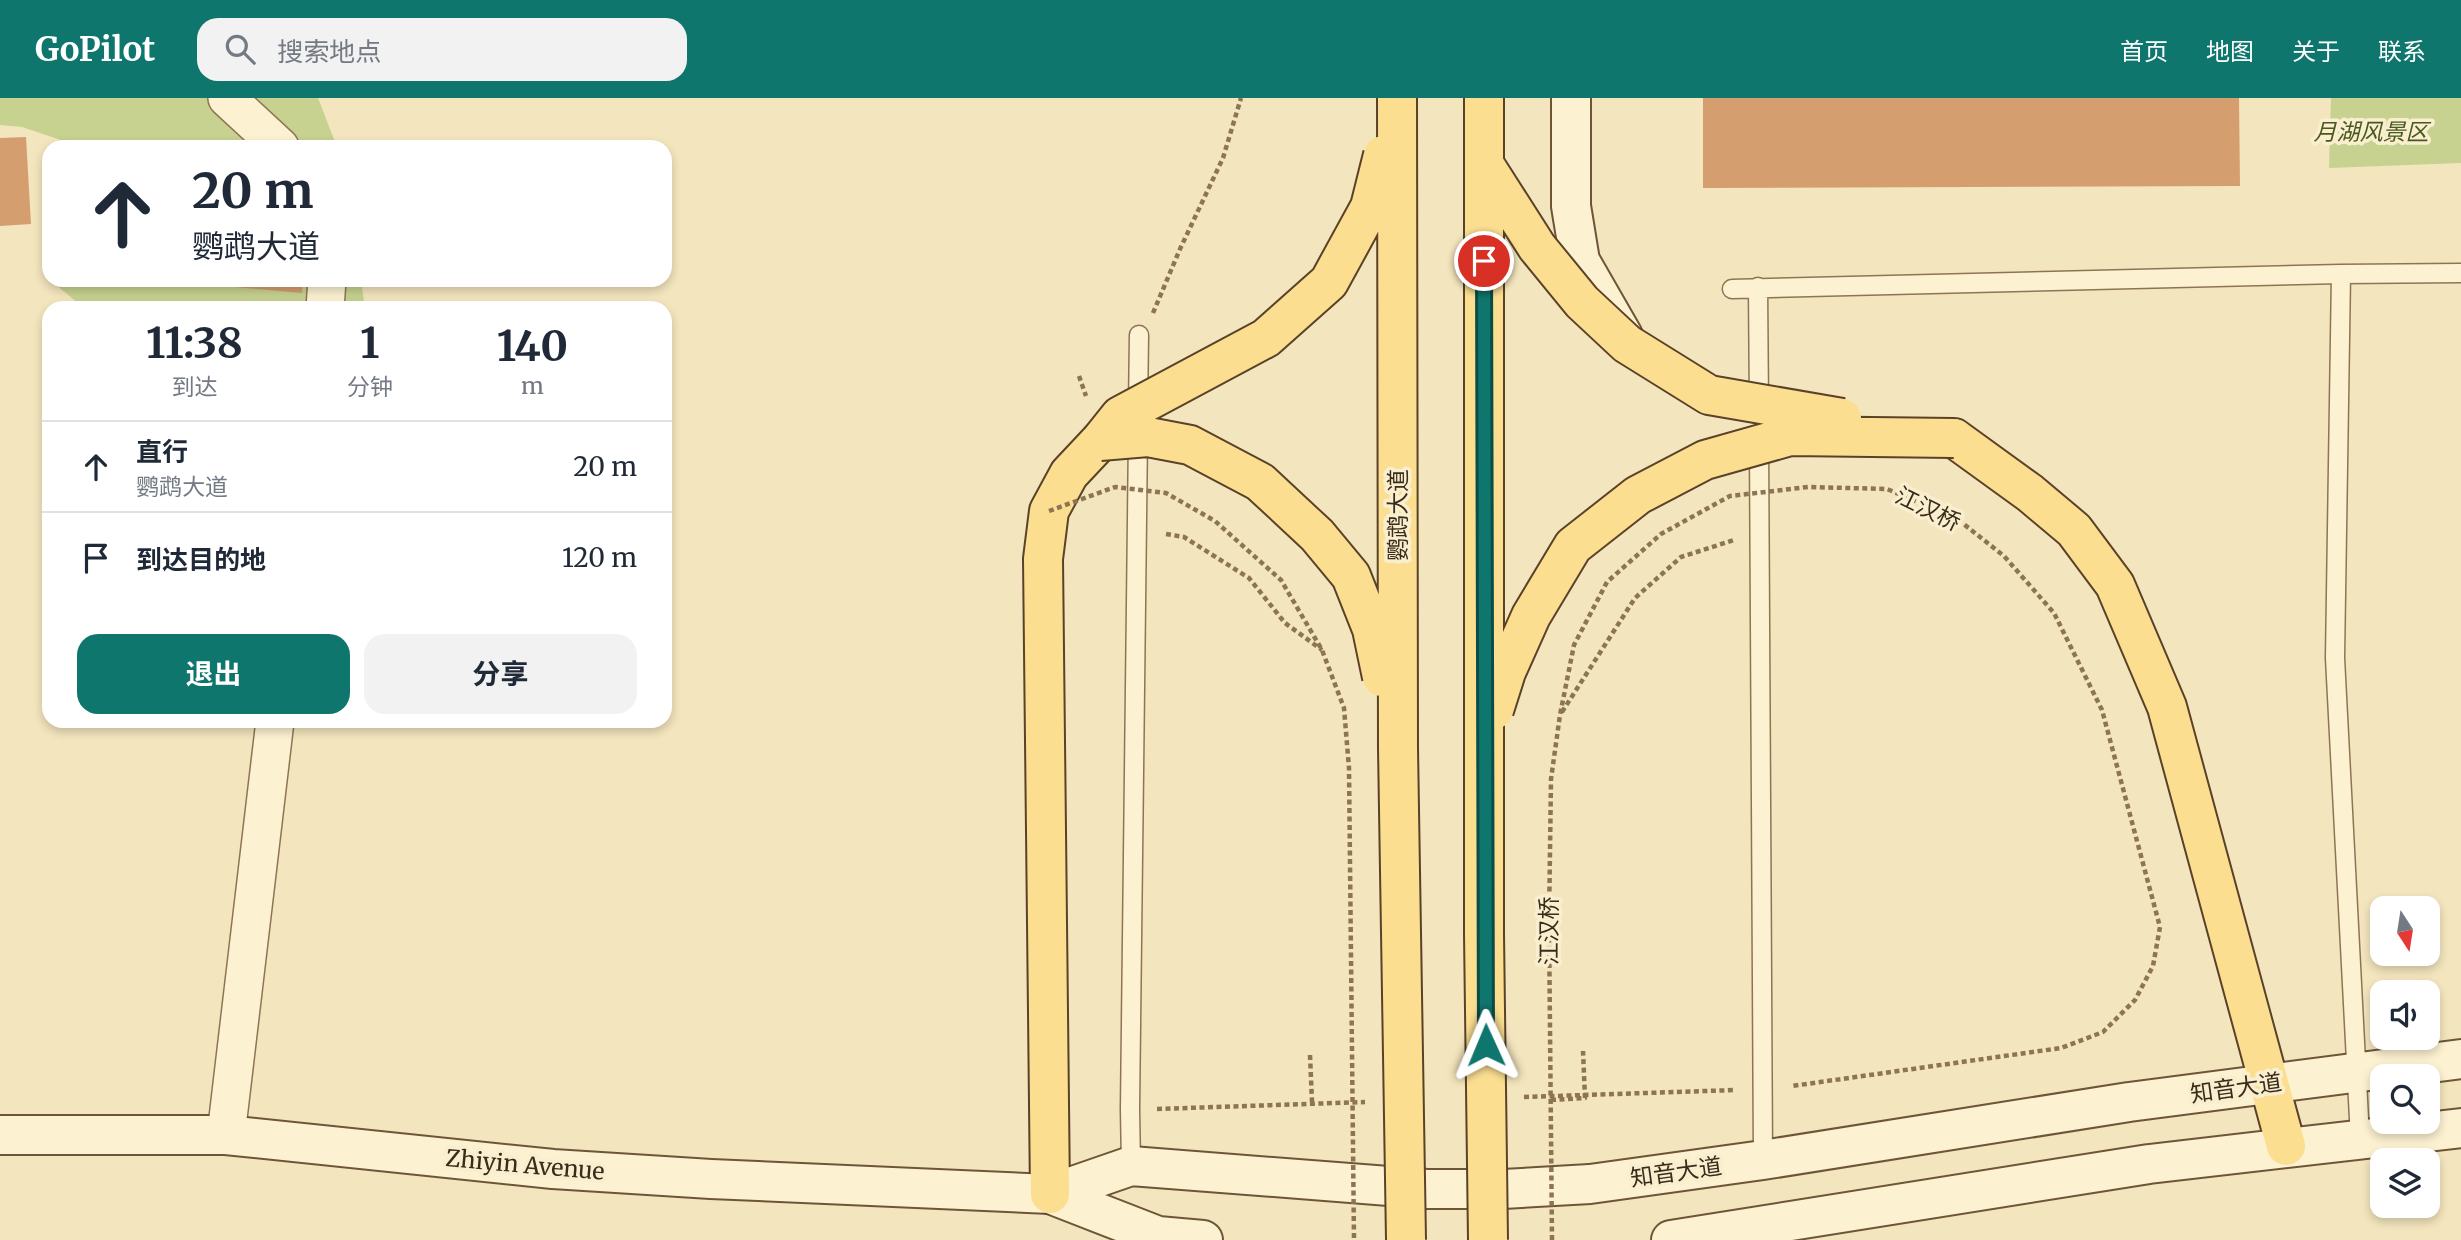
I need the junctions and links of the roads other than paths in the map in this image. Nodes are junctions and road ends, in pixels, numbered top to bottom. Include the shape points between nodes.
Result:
1 (227, 98) edge
2 (1484, 98) edge
3 (1571, 98) edge
4 (1397, 100) edge
5 (272, 140) edge
6 (1484, 164) junction
7 (2461, 273) edge
8 (2341, 274) junction
9 (1758, 287) junction
10 (1732, 289) dead end
11 (1139, 335) road end
12 (1627, 344) junction
13 (1955, 438) junction
14 (1100, 441) junction
15 (274, 728) edge
16 (1485, 742) junction
17 (1398, 748) junction
18 (2461, 1059) edge
19 (2357, 1073) junction
20 (2269, 1084) junction
21 (2461, 1128) edge
22 (0, 1135) edge
23 (226, 1135) junction
24 (2360, 1138) junction
25 (2286, 1146) junction
26 (1763, 1160) junction
27 (1131, 1166) junction
28 (1050, 1194) junction
29 (1203, 1240) edge
30 (1406, 1240) edge
31 (1488, 1240) edge
32 (1671, 1240) edge

1 - 5 street
2 - 6 main road, bridge
3 - 12 main road via 1572,206 1580,261
4 - 14 main road, bridge via 1370,207 1329,282 1266,338 1120,416
4 - 17 main road, 鹦鹉大道, bridge
6 - 12 main road, bridge via 1537,247 1582,302
6 - 16 main road, bridge
7 - 8 lane
8 - 9 lane
8 - 19 lane via 2335,658
9 - 10 lane
9 - 26 lane
11 - 27 lane
12 - 13 main road, bridge via 1709,396
13 - 16 main road, bridge via 1790,436 1705,460 1638,495 1573,546 1531,616 1506,672
13 - 20 main road via 2074,530 2115,585 2167,707
14 - 17 main road, bridge via 1148,437 1190,445 1260,482 1317,535 1351,576 1372,629
14 - 28 main road via 1069,474 1049,511 1043,559
15 - 23 street
16 - 31 main road, bridge
17 - 30 main road, 鹦鹉大道, bridge
18 - 19 main road, 知音大道
19 - 20 main road, 知音大道
19 - 24 lane
20 - 25 main road
20 - 26 main road, 知音大道
21 - 24 main road
22 - 23 main road, Zhiyin Avenue
23 - 28 main road, Zhiyin Avenue via 553,1169
24 - 25 main road
25 - 32 main road
26 - 27 main road, 知音大道 via 1590,1184 1503,1189 1427,1189
27 - 28 main road, 知音大道
28 - 29 main road via 1158,1237

